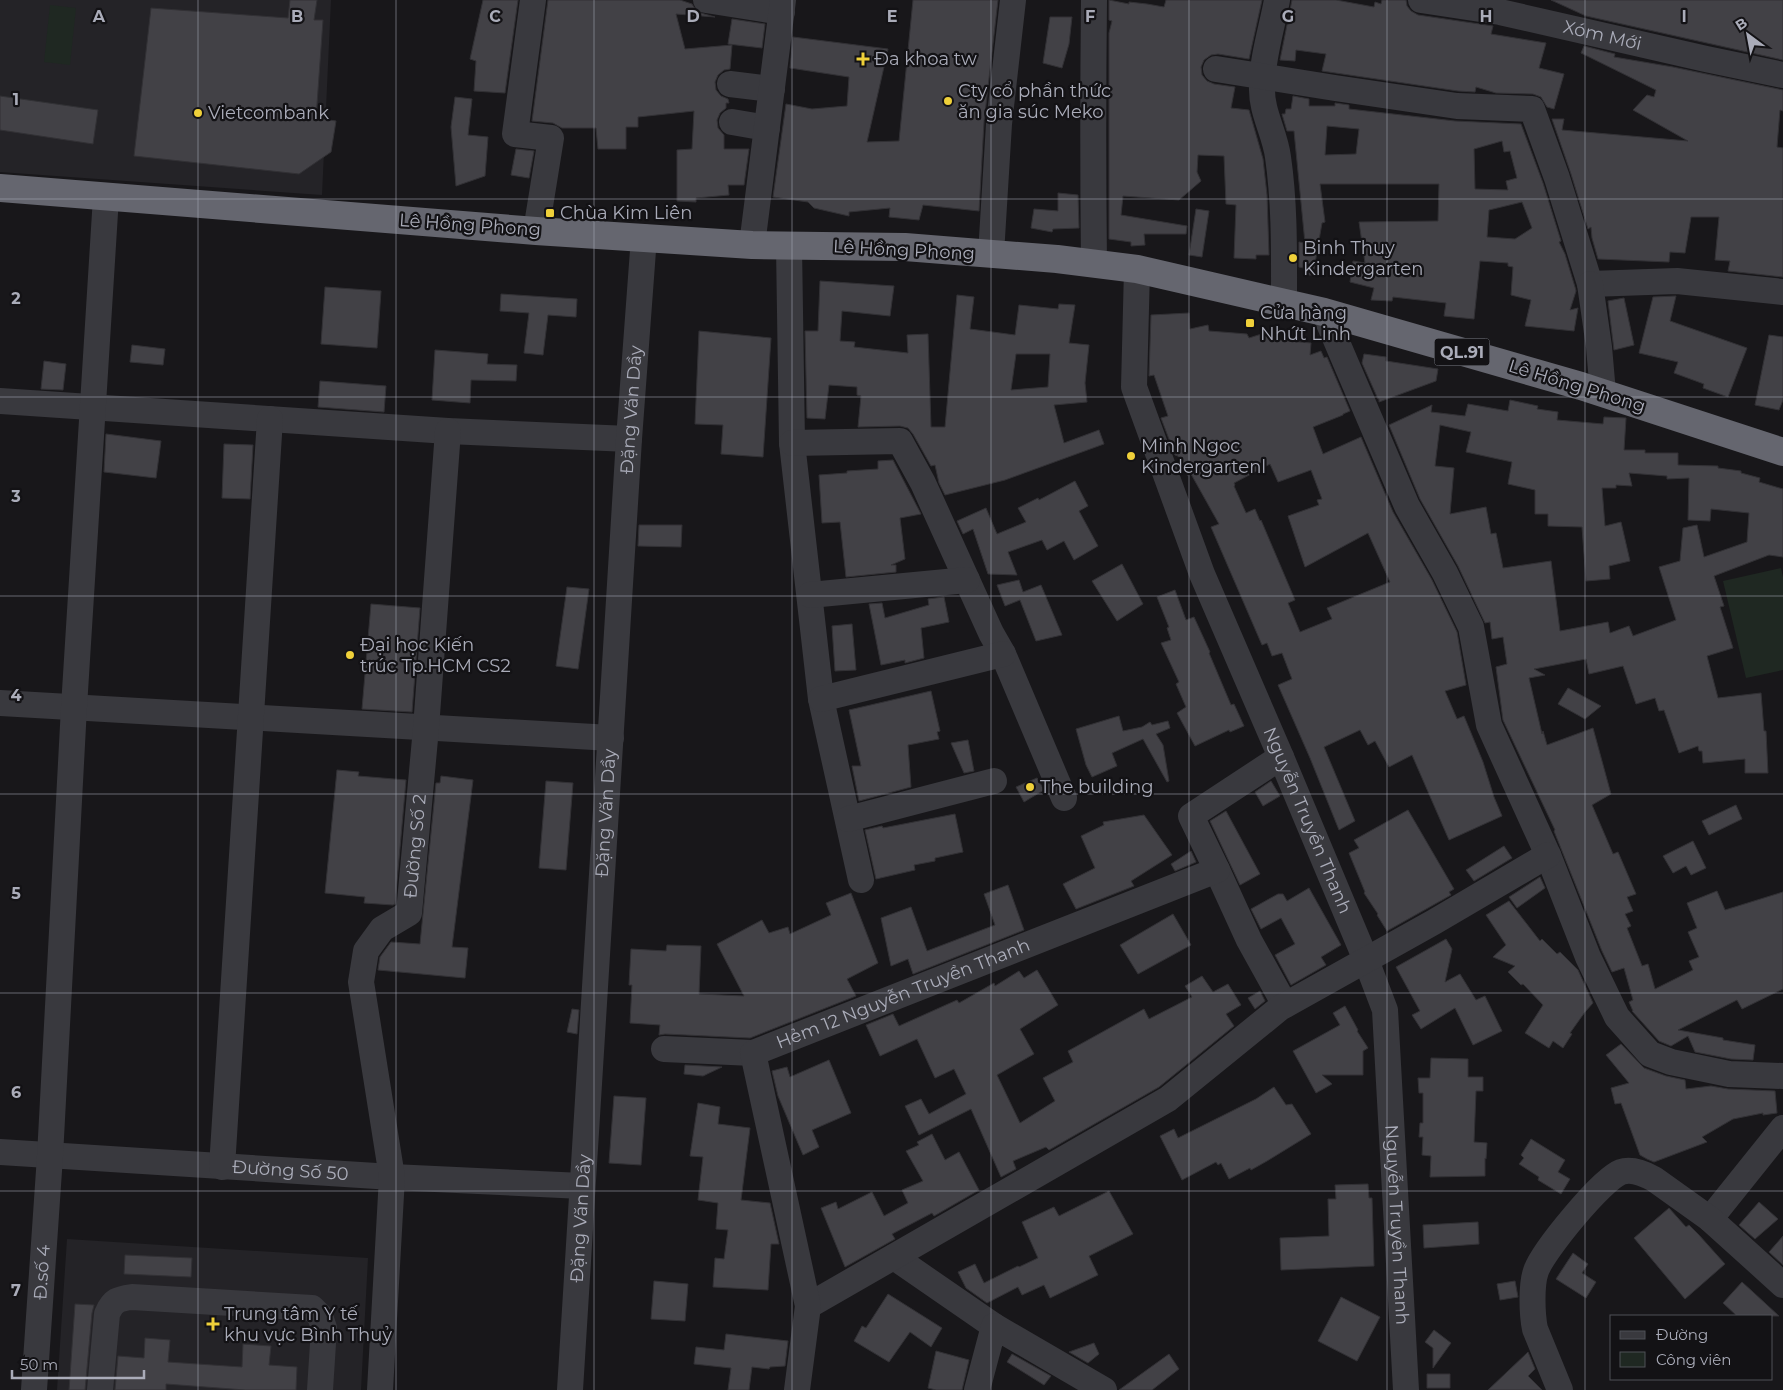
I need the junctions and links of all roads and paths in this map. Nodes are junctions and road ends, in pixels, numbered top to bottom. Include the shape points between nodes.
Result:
1 (533, 0) edge
2 (706, 0) edge
3 (1013, 0) edge
4 (1094, 0) edge
5 (1277, 0) edge
6 (1421, 0) edge
7 (782, 6) edge
8 (1216, 69) dead end
9 (1783, 75) edge
10 (1262, 76) junction
11 (730, 84) dead end
12 (772, 89) junction
13 (732, 122) dead end
14 (767, 128) junction
15 (0, 188) edge
16 (106, 197) junction
17 (536, 230) junction
18 (644, 237) junction
19 (752, 245) junction
20 (789, 246) junction
21 (991, 254) junction
22 (1094, 264) junction
23 (1137, 269) junction
24 (1590, 284) junction
25 (1783, 292) edge
26 (1284, 303) junction
27 (1324, 312) junction
28 (1603, 393) junction
29 (0, 401) edge
30 (94, 408) junction
31 (270, 419) junction
32 (448, 431) junction
33 (629, 439) junction
34 (792, 444) junction
35 (1783, 452) edge
36 (967, 580) junction
37 (810, 595) junction
38 (1002, 654) junction
39 (821, 699) junction
40 (0, 703) edge
41 (74, 707) junction
42 (251, 718) junction
43 (426, 728) junction
44 (611, 738) junction
45 (1281, 757) junction
46 (994, 781) dead end
47 (1064, 798) dead end
48 (848, 819) junction
49 (1548, 855) junction
50 (1217, 870) junction
51 (861, 880) dead end
52 (1366, 960) junction
53 (1286, 1005) junction
54 (664, 1049) dead end
55 (753, 1053) junction
56 (1783, 1076) edge
57 (1783, 1128) edge
58 (0, 1152) edge
59 (50, 1156) junction
60 (222, 1166) junction
61 (392, 1177) junction
62 (582, 1186) junction
63 (1710, 1219) junction
64 (894, 1257) junction
65 (1783, 1285) edge
66 (808, 1306) junction
67 (994, 1326) junction
68 (34, 1390) edge
69 (100, 1390) edge
70 (320, 1390) edge
71 (380, 1390) edge
72 (570, 1390) edge
73 (797, 1390) edge
74 (977, 1390) edge
75 (1104, 1390) edge
76 (1406, 1390) edge
77 (1560, 1390) edge

1 - 17 street via 515,134 551,138
2 - 7 street
3 - 21 street
4 - 22 street
5 - 10 street
6 - 9 street, Xóm Mới via 1500,12
7 - 12 street
8 - 10 street
10 - 24 street via 1457,106 1532,109
10 - 26 street via 1264,106 1278,156 1284,230
11 - 12 street
12 - 14 street
13 - 14 street
14 - 19 street
15 - 16 highway, Lê Hồng Phong / QL.91
16 - 17 highway, Lê Hồng Phong / QL.91
16 - 30 street, Đ.số 4
17 - 18 highway, Lê Hồng Phong / QL.91
18 - 19 highway, Lê Hồng Phong / QL.91
18 - 33 street, Đặng Văn Dầy
19 - 20 highway, Lê Hồng Phong / QL.91
20 - 21 highway, Lê Hồng Phong / QL.91 via 905,247
20 - 34 street
21 - 22 highway, Lê Hồng Phong / QL.91
22 - 23 highway, Lê Hồng Phong / QL.91
23 - 26 highway, Lê Hồng Phong / QL.91
23 - 45 street, Nguyễn Truyền Thanh via 1134,388 1202,574
24 - 25 street via 1677,281
24 - 28 street
26 - 27 highway, Lê Hồng Phong / QL.91
27 - 28 highway, Lê Hồng Phong / QL.91
27 - 49 street via 1407,506 1445,572 1471,627 1489,725
28 - 35 highway, Lê Hồng Phong / QL.91
29 - 30 street
30 - 31 street
30 - 41 street, Đ.số 4
31 - 32 street
31 - 42 street
32 - 33 street
32 - 43 street, Đường Số 2
33 - 44 street, Đặng Văn Dầy
34 - 36 street via 900,441 923,482
34 - 37 street
36 - 37 street
36 - 38 street
37 - 39 street
38 - 39 street
38 - 47 street
39 - 48 street
40 - 41 street
41 - 42 street
41 - 59 street, Đ.số 4
42 - 43 street
42 - 60 street
43 - 44 street
43 - 61 street, Đường Số 2 via 409,913 382,928 366,951 361,982
44 - 62 street, Đặng Văn Dầy
45 - 50 street via 1191,816
45 - 52 street, Nguyễn Truyền Thanh
46 - 48 street
48 - 51 street
49 - 52 street
49 - 56 street via 1588,956 1617,1017 1650,1054 1671,1062 1729,1074
50 - 53 street via 1249,940
50 - 55 street, Hẻm 12 Nguyễn Truyền Thanh
52 - 53 street
52 - 76 street, Nguyễn Truyền Thanh via 1385,1010
53 - 64 street via 1168,1099
54 - 55 street
55 - 66 street, Hẻm 12 Nguyễn Truyền Thanh
57 - 63 street
58 - 59 street, Đường Số 50
59 - 60 street, Đường Số 50
59 - 68 street, Đ.số 4
60 - 61 street, Đường Số 50
61 - 62 street, Đường Số 50
61 - 71 street, Đường Số 2
62 - 72 street, Đặng Văn Dầy
63 - 65 street
63 - 77 street via 1654,1179 1632,1170 1613,1176 1584,1205 1546,1252 1534,1281 1534,1328
64 - 66 street
64 - 67 street
66 - 73 street, Hẻm 12 Nguyễn Truyền Thanh
67 - 74 street
67 - 75 street
69 - 70 street via 107,1314 111,1304 132,1297 312,1308 320,1316 324,1328

